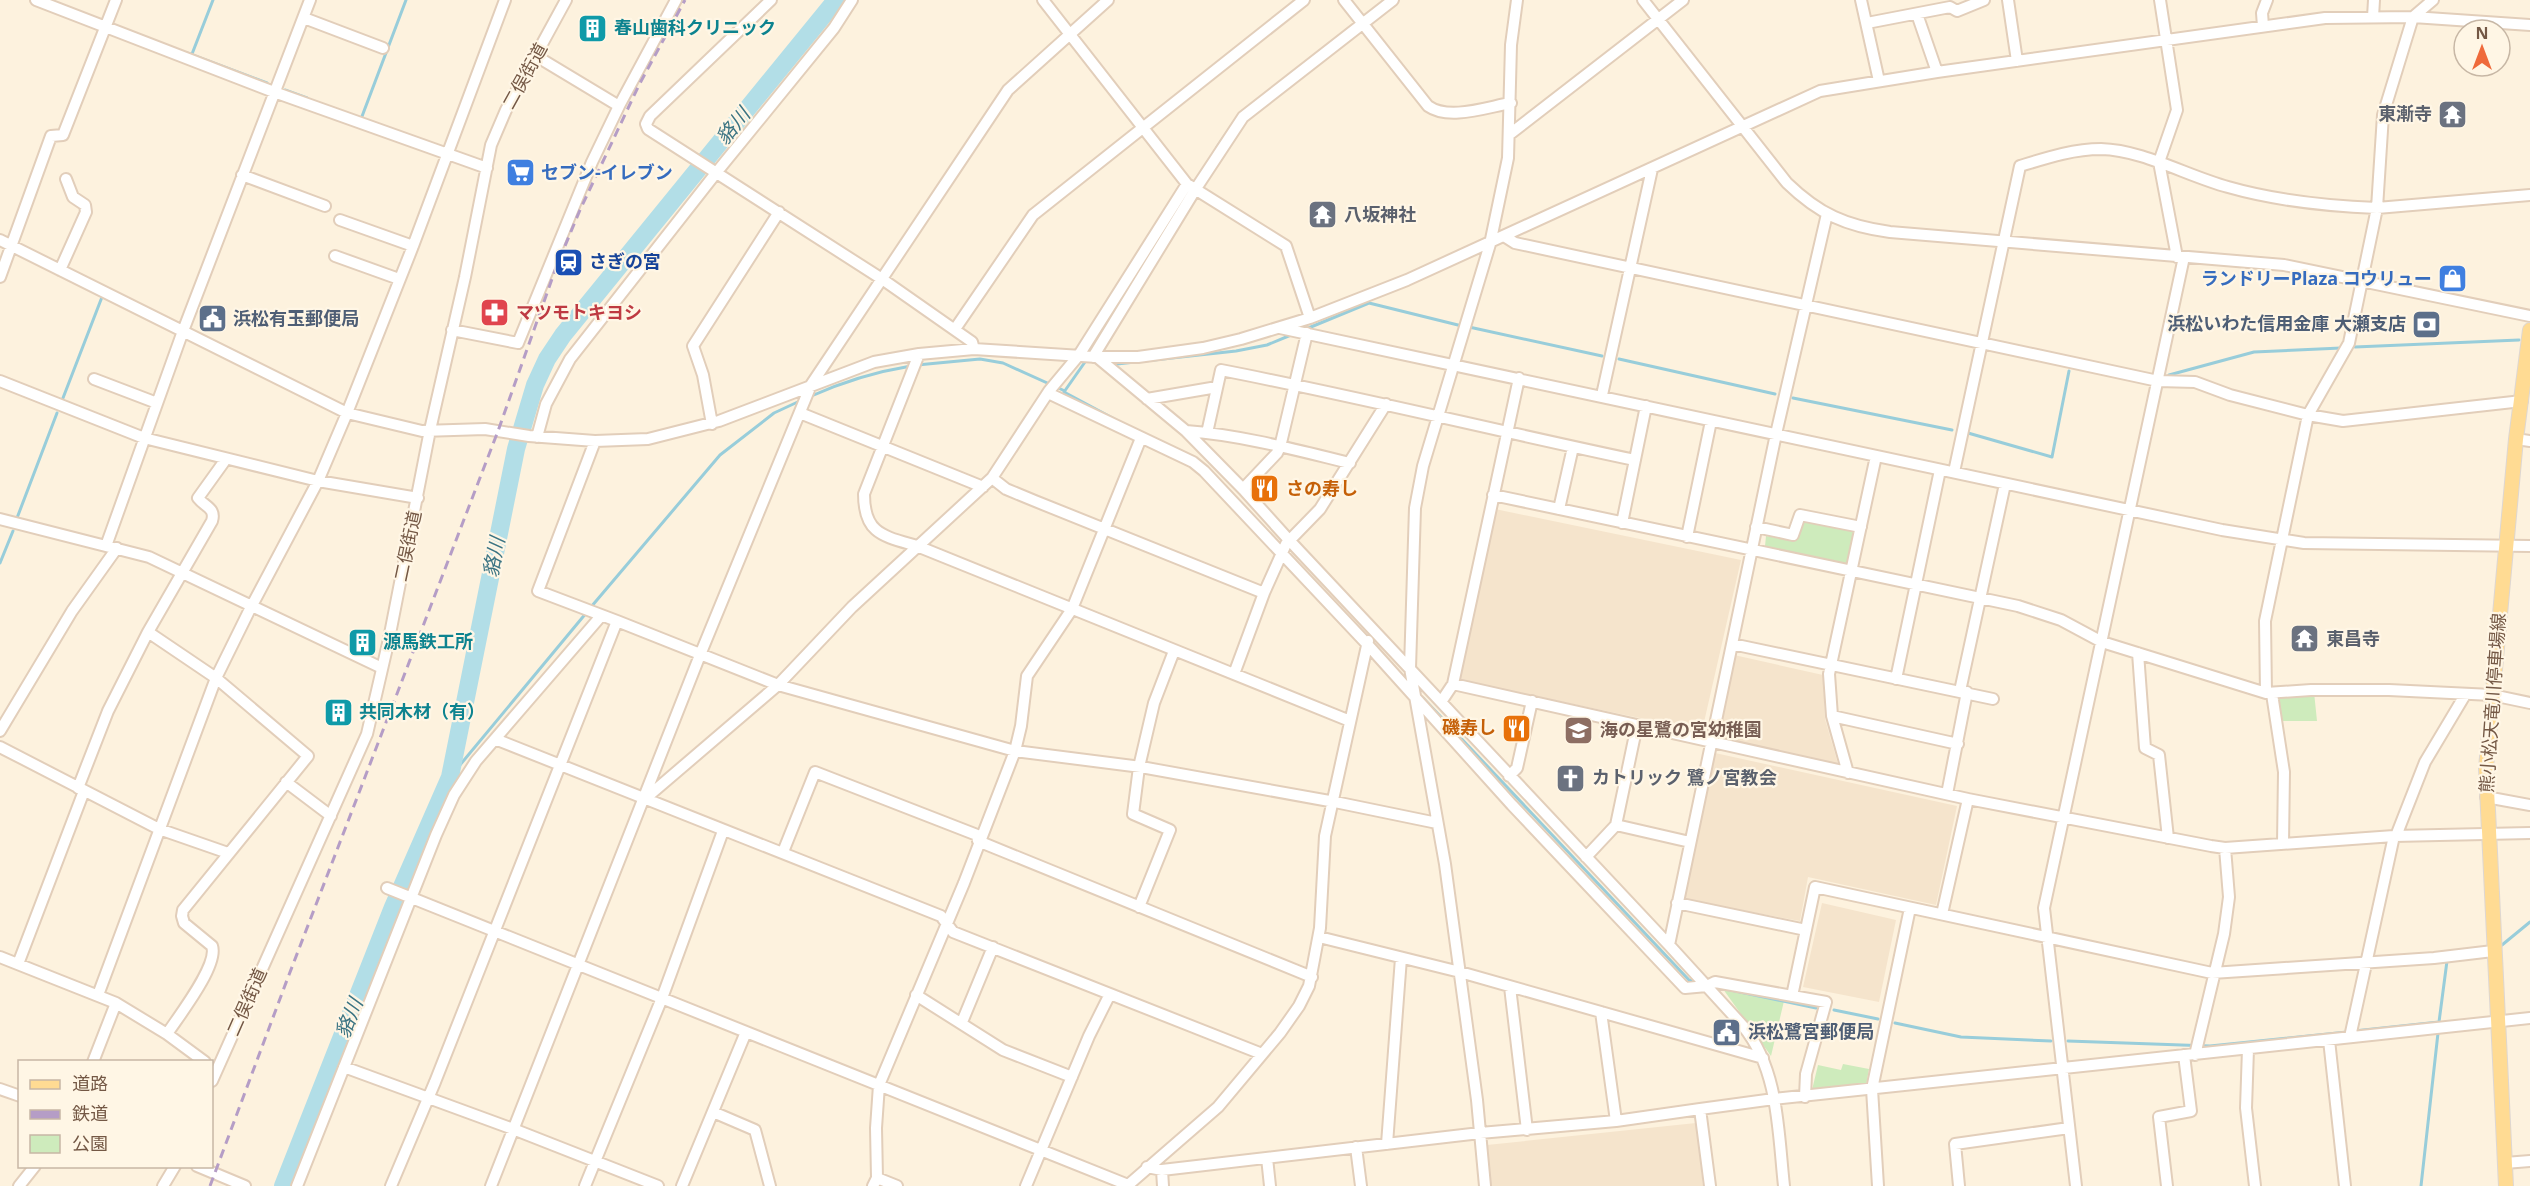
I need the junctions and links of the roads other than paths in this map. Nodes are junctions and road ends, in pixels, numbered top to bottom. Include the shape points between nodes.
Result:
1 (36, 0) edge
2 (116, 0) edge
3 (310, 0) edge
4 (505, 0) edge
5 (567, 0) edge
6 (676, 0) edge
7 (771, 0) edge
8 (852, 0) edge
9 (1043, 0) edge
10 (1108, 0) edge
11 (1304, 0) edge
12 (1344, 0) edge
13 (1393, 0) edge
14 (1517, 0) edge
15 (1643, 0) edge
16 (1683, 0) edge
17 (1861, 0) edge
18 (1984, 0) edge
19 (2008, 0) edge
20 (2160, 0) edge
21 (2267, 0) edge
22 (2374, 0) edge
23 (2433, 0) edge
24 (1917, 14) junction
25 (2373, 17) junction
26 (2413, 17) junction
27 (304, 18) junction
28 (1658, 19) junction
29 (1867, 23) junction
30 (1362, 24) junction
31 (2530, 25) edge
32 (106, 26) junction
33 (2263, 26) junction
34 (1069, 34) junction
35 (2167, 40) junction
36 (383, 48) dead end
37 (536, 56) junction
38 (2017, 62) junction
39 (1937, 72) junction
40 (1879, 81) junction
41 (274, 92) junction
42 (1510, 103) junction
43 (619, 106) junction
44 (1143, 127) junction
45 (1741, 127) junction
46 (1510, 134) junction
47 (446, 155) junction
48 (2159, 162) junction
49 (487, 168) junction
50 (1652, 168) junction
51 (712, 171) junction
52 (242, 175) junction
53 (66, 179) dead end
54 (1191, 187) junction
55 (2530, 195) edge
56 (325, 206) dead end
57 (2377, 208) junction
58 (779, 212) junction
59 (1827, 214) junction
60 (340, 220) dead end
61 (1504, 236) junction
62 (0, 240) edge
63 (2002, 242) junction
64 (1490, 244) junction
65 (13, 246) junction
66 (413, 246) junction
67 (335, 256) dead end
68 (2180, 257) junction
69 (1630, 268) junction
70 (60, 270) junction
71 (0, 277) edge
72 (399, 279) junction
73 (882, 279) junction
74 (2361, 280) junction
75 (1806, 305) junction
76 (2530, 316) edge
77 (1310, 318) junction
78 (1277, 328) junction
79 (955, 329) junction
80 (452, 330) junction
81 (2530, 330) edge
82 (183, 331) junction
83 (1307, 333) junction
84 (1982, 343) junction
85 (975, 349) junction
86 (1079, 355) junction
87 (1095, 357) junction
88 (916, 362) junction
89 (1454, 364) junction
90 (1519, 378) junction
91 (94, 379) dead end
92 (0, 381) edge
93 (2158, 381) junction
94 (1294, 384) junction
95 (1217, 387) junction
96 (810, 388) junction
97 (1048, 392) junction
98 (1602, 395) junction
99 (1147, 399) junction
100 (2522, 401) junction
101 (156, 403) junction
102 (1386, 404) junction
103 (1646, 406) junction
104 (801, 410) junction
105 (347, 413) junction
106 (2308, 415) junction
107 (1438, 416) junction
108 (1711, 421) junction
109 (712, 424) junction
110 (430, 430) junction
111 (1186, 431) junction
112 (1207, 433) junction
113 (1508, 433) junction
114 (1776, 434) junction
115 (533, 436) junction
116 (144, 438) junction
117 (1141, 438) junction
118 (2523, 440) edge
119 (595, 441) junction
120 (883, 446) junction
121 (1280, 447) junction
122 (1573, 447) junction
123 (1876, 456) junction
124 (226, 459) junction
125 (1635, 460) junction
126 (1350, 463) junction
127 (1940, 470) junction
128 (1954, 472) junction
129 (992, 478) junction
130 (318, 481) junction
131 (2006, 484) junction
132 (983, 487) junction
133 (1243, 489) junction
134 (1494, 495) junction
135 (418, 498) junction
136 (1559, 509) junction
137 (2129, 511) junction
138 (0, 519) edge
139 (1622, 523) junction
140 (1756, 527) junction
141 (1104, 528) junction
142 (1861, 528) junction
143 (1687, 537) junction
144 (2283, 540) junction
145 (917, 546) junction
146 (2505, 546) junction
147 (2530, 546) edge
148 (112, 547) junction
149 (1284, 548) junction
150 (1752, 550) junction
151 (1851, 572) junction
152 (183, 573) junction
153 (1917, 586) junction
154 (1264, 593) junction
155 (1979, 599) junction
156 (253, 606) junction
157 (1072, 609) junction
158 (598, 615) junction
159 (617, 621) junction
160 (148, 633) junction
161 (1370, 637) junction
162 (2102, 642) junction
163 (1732, 644) junction
164 (1174, 651) junction
165 (2138, 653) junction
166 (700, 655) junction
167 (1832, 665) junction
168 (382, 669) junction
169 (1410, 672) junction
170 (1234, 674) junction
171 (216, 678) junction
172 (1896, 679) junction
173 (1453, 684) junction
174 (778, 685) junction
175 (1963, 692) junction
176 (2269, 694) junction
177 (2465, 695) junction
178 (2492, 695) junction
179 (1415, 696) junction
180 (1993, 699) dead end
181 (1532, 701) junction
182 (1441, 702) junction
183 (2530, 703) edge
184 (1832, 716) junction
185 (1350, 721) junction
186 (1637, 725) junction
187 (0, 731) edge
188 (495, 739) junction
189 (1712, 742) junction
190 (1958, 744) junction
191 (0, 747) edge
192 (1015, 751) junction
193 (560, 766) junction
194 (1139, 767) junction
195 (1848, 773) junction
196 (1509, 776) junction
197 (286, 782) junction
198 (81, 790) junction
199 (1947, 794) junction
200 (2486, 797) junction
201 (1968, 799) junction
202 (644, 800) junction
203 (1335, 802) junction
204 (2530, 805) edge
205 (331, 816) junction
206 (2062, 817) junction
207 (1437, 823) junction
208 (1617, 825) junction
209 (159, 830) junction
210 (723, 831) junction
211 (2487, 833) junction
212 (2530, 833) edge
213 (2395, 836) junction
214 (2168, 838) junction
215 (978, 841) junction
216 (1690, 842) junction
217 (2283, 843) junction
218 (2225, 848) junction
219 (783, 852) junction
220 (228, 853) junction
221 (1586, 857) junction
222 (387, 888) dead end
223 (411, 898) junction
224 (1677, 903) junction
225 (1139, 907) junction
226 (1910, 908) junction
227 (1942, 914) junction
228 (945, 924) junction
229 (493, 930) junction
230 (1806, 930) junction
231 (1318, 937) junction
232 (2048, 937) junction
233 (1669, 945) junction
234 (993, 946) junction
235 (2493, 951) junction
236 (0, 957) edge
237 (1401, 958) junction
238 (2366, 963) junction
239 (18, 964) junction
240 (579, 966) junction
241 (1460, 972) junction
242 (2212, 973) junction
243 (1312, 977) junction
244 (1708, 985) junction
245 (1510, 987) junction
246 (98, 994) junction
247 (1110, 994) junction
248 (916, 995) junction
249 (1792, 996) junction
250 (662, 998) junction
251 (116, 1003) junction
252 (1601, 1012) junction
253 (2530, 1018) edge
254 (2498, 1021) junction
255 (962, 1022) junction
256 (746, 1032) junction
257 (167, 1034) junction
258 (2350, 1034) junction
259 (2329, 1040) junction
260 (2248, 1049) junction
261 (1262, 1054) junction
262 (2191, 1054) junction
263 (1763, 1058) junction
264 (94, 1060) edge
265 (202, 1060) edge
266 (344, 1067) junction
267 (214, 1068) edge
268 (2064, 1069) junction
269 (1072, 1077) junction
270 (879, 1085) junction
271 (0, 1089) edge
272 (1872, 1089) junction
273 (18, 1095) edge
274 (1805, 1097) junction
275 (428, 1098) junction
276 (1774, 1099) junction
277 (1700, 1109) junction
278 (713, 1112) junction
279 (1616, 1121) junction
280 (2069, 1128) junction
281 (513, 1129) junction
282 (1527, 1130) junction
283 (1480, 1133) junction
284 (1387, 1144) junction
285 (1356, 1147) junction
286 (1040, 1150) junction
287 (1267, 1158) junction
288 (2530, 1161) edge
289 (596, 1162) junction
290 (2505, 1162) junction
291 (1147, 1167) junction
292 (34, 1168) edge
293 (174, 1168) edge
294 (200, 1168) edge
295 (1162, 1170) junction
296 (875, 1182) edge
297 (1127, 1185) edge
298 (19, 1186) edge
299 (163, 1186) edge
300 (245, 1186) edge
301 (297, 1186) edge
302 (391, 1186) edge
303 (491, 1186) edge
304 (585, 1186) edge
305 (658, 1186) edge
306 (682, 1186) edge
307 (770, 1186) edge
308 (897, 1186) edge
309 (1026, 1186) edge
310 (1163, 1186) edge
311 (1270, 1186) edge
312 (1361, 1186) edge
313 (1485, 1186) edge
314 (1710, 1186) edge
315 (1784, 1186) edge
316 (1878, 1186) edge
317 (1959, 1186) edge
318 (2074, 1186) edge
319 (2167, 1186) edge
320 (2255, 1186) edge
321 (2345, 1186) edge
322 (2506, 1186) edge

1 - 32 street
2 - 32 street
3 - 27 street
4 - 47 street
5 - 37 street, 二俣街道
6 - 43 street
7 - 51 street via 676,89 646,124
8 - 51 street via 834,28
9 - 34 street
10 - 34 street
11 - 44 street
12 - 30 street
13 - 30 street
14 - 42 street
15 - 28 street
16 - 28 street
17 - 29 street
18 - 24 street via 1957,11 1950,7
19 - 38 street
20 - 35 street
21 - 33 street
22 - 25 street
23 - 26 street
24 - 29 street
24 - 39 street
25 - 26 street
25 - 33 street
26 - 31 street
26 - 57 street via 2381,122
27 - 36 street
27 - 41 street
28 - 45 street
28 - 46 street
29 - 40 street
30 - 42 street via 1435,111
30 - 54 street via 1243,117
32 - 41 street
32 - 65 street via 63,135 51,136
33 - 35 street
34 - 44 street
34 - 73 street via 1008,90
35 - 38 street
35 - 48 street via 2176,110
37 - 43 street
37 - 49 street, 二俣街道 via 490,145
38 - 39 street
39 - 40 street
40 - 45 street via 1820,91
41 - 47 street
41 - 52 street
42 - 46 street
43 - 80 street via 518,343
44 - 54 street
44 - 79 street via 1033,215
45 - 50 street
45 - 59 street via 1787,183 1805,201
46 - 64 street
47 - 49 street
47 - 66 street
48 - 57 street via 2226,187 2266,196 2314,205
48 - 63 street via 2104,149 2054,156 2020,166
48 - 68 street
49 - 80 street, 二俣街道
50 - 61 street
50 - 69 street
51 - 58 street
51 - 115 street via 570,359
52 - 56 street
52 - 82 street
53 - 70 street via 73,197 85,205 87,212
54 - 77 street via 1286,246
54 - 86 street
54 - 87 street
55 - 57 street
57 - 74 street
58 - 73 street
58 - 109 street via 693,346
59 - 63 street via 1868,229
59 - 75 street
60 - 66 street
61 - 64 street
61 - 69 street via 1515,243
62 - 65 street
63 - 68 street
63 - 84 street
64 - 77 street
64 - 89 street
65 - 70 street
65 - 71 street
66 - 72 street
67 - 72 street
68 - 74 street via 2284,266
68 - 93 street
69 - 75 street
69 - 98 street
70 - 82 street
72 - 105 street
73 - 79 street
73 - 96 street
74 - 76 street
74 - 106 street via 2349,343
75 - 84 street
75 - 114 street
77 - 78 street
78 - 83 street
78 - 87 street via 1174,354
79 - 85 street
80 - 110 street, 二俣街道
81 - 100 main road, 熊小松天竜川停車場線
82 - 101 street
82 - 105 street
83 - 89 street
83 - 94 street
84 - 93 street
84 - 128 street
85 - 86 street
85 - 88 street
86 - 87 street
86 - 97 street
87 - 99 street
88 - 96 street via 874,362
88 - 120 street
89 - 90 street
89 - 107 street
90 - 98 street
90 - 113 street
91 - 101 street
92 - 116 street
93 - 106 street via 2194,382
93 - 137 street
94 - 95 street via 1221,370
94 - 102 street
94 - 121 street
95 - 99 street
95 - 112 street
96 - 104 street
96 - 109 street
97 - 117 street
97 - 129 street
98 - 103 street
99 - 111 street
100 - 106 street via 2343,421
100 - 118 main road, 熊小松天竜川停車場線
101 - 116 street
102 - 107 street
102 - 126 street
103 - 108 street
103 - 125 street
104 - 120 street
104 - 166 street
105 - 110 street
105 - 130 street
106 - 144 street
107 - 113 street
107 - 169 street via 1415,508
108 - 114 street
108 - 143 street
109 - 119 street via 648,439
110 - 115 street via 471,429
110 - 135 street, 二俣街道
111 - 112 street
111 - 133 street
112 - 121 street
113 - 122 street
113 - 134 street
114 - 123 street
114 - 140 street
115 - 119 street
116 - 124 street
116 - 148 street
117 - 141 street
117 - 149 street via 1193,462
118 - 146 main road, 熊小松天竜川停車場線
119 - 158 street via 538,591
120 - 132 street
120 - 145 street via 864,494 869,524 889,538
121 - 126 street
121 - 133 street
122 - 125 street
122 - 136 street
123 - 127 street
123 - 142 street
124 - 130 street
124 - 152 street via 199,496 212,510 213,518
125 - 139 street
126 - 149 street via 1320,509
127 - 128 street
127 - 153 street
128 - 131 street
129 - 132 street
129 - 141 street via 1006,489
130 - 135 street
130 - 156 street
131 - 137 street
131 - 155 street
132 - 145 street
133 - 149 street
134 - 136 street
134 - 173 street
135 - 168 street, 二俣街道
136 - 139 street
137 - 144 street
137 - 162 street
138 - 148 street
139 - 143 street
140 - 142 street via 1793,535 1800,515
140 - 150 street
141 - 154 street
141 - 157 street
142 - 151 street
143 - 150 street
144 - 146 street
144 - 176 street via 2265,621
145 - 157 street
145 - 174 street
146 - 147 street
146 - 178 main road, 熊小松天竜川停車場線
148 - 152 street via 149,556
148 - 187 street
149 - 154 street
149 - 161 street
149 - 161 street
150 - 151 street
150 - 163 street
151 - 153 street
151 - 167 street
152 - 156 street
152 - 160 street
153 - 155 street
153 - 172 street
154 - 170 street
155 - 162 street via 2036,610
155 - 175 street
156 - 168 street
156 - 171 street
157 - 164 street
157 - 192 street via 1027,676
158 - 159 street
158 - 188 street
159 - 166 street
159 - 193 street
160 - 171 street
160 - 198 street via 108,711
161 - 169 street
161 - 179 street
161 - 185 street
162 - 165 street
162 - 206 street
163 - 167 street
163 - 189 street
164 - 170 street
164 - 194 street via 1154,703
165 - 176 street
165 - 214 street via 2145,748 2159,755
166 - 174 street
166 - 202 street
167 - 172 street
167 - 184 street
168 - 205 street, 二俣街道 via 367,734
169 - 179 street
169 - 182 street
170 - 185 street
171 - 197 street via 308,756
171 - 209 street
172 - 175 street
173 - 181 street
173 - 182 street
174 - 192 street
174 - 202 street
175 - 180 street
175 - 190 street
176 - 177 street via 2389,690
176 - 217 street via 2284,772
177 - 178 street
177 - 213 street via 2425,762
178 - 183 street
178 - 200 main road, 熊小松天竜川停車場線
179 - 207 street
179 - 244 street via 1684,988
181 - 186 street
181 - 196 street via 1517,768
182 - 196 street
184 - 190 street
184 - 195 street
185 - 203 street
186 - 189 street
186 - 208 street
188 - 193 street
188 - 223 street via 454,795
189 - 195 street
189 - 216 street
190 - 199 street
191 - 198 street
192 - 194 street
192 - 215 street
193 - 202 street
193 - 229 street
194 - 203 street
194 - 225 street via 1133,814 1170,830
195 - 199 street
196 - 221 street
197 - 205 street
197 - 220 street
198 - 209 street
198 - 239 street
199 - 201 street
200 - 204 street
200 - 211 main road, 熊小松天竜川停車場線
201 - 206 street
201 - 227 street
202 - 210 street
202 - 240 street
203 - 207 street
203 - 231 street via 1325,836
205 - 267 street, 二俣街道
206 - 214 street
206 - 232 street via 2044,908
207 - 241 street
208 - 216 street
208 - 221 street
209 - 220 street
209 - 246 street
210 - 219 street
210 - 250 street
211 - 212 street
211 - 213 street
211 - 235 main road, 熊小松天竜川停車場線
213 - 217 street
213 - 238 street
214 - 218 street
215 - 219 street via 977,836 815,772
215 - 225 street
215 - 228 street
216 - 224 street
217 - 218 street
218 - 242 street via 2229,897 2224,934
219 - 228 street via 941,916
220 - 257 street via 183,910 184,923 212,946 214,954 203,979
221 - 233 street
222 - 223 street
223 - 229 street
223 - 266 street
224 - 230 street
224 - 233 street
225 - 243 street
226 - 227 street
226 - 230 street via 1815,887
226 - 272 street
227 - 232 street
228 - 234 street via 954,932
228 - 248 street
229 - 240 street
229 - 275 street
230 - 249 street
231 - 237 street
231 - 243 street
232 - 242 street
232 - 268 street
233 - 244 street
234 - 247 street
234 - 255 street
235 - 238 street
235 - 254 main road, 熊小松天竜川停車場線
236 - 239 street
237 - 241 street
237 - 284 street
238 - 242 street
238 - 258 street
239 - 246 street
240 - 250 street
240 - 281 street
241 - 245 street
241 - 283 street
242 - 262 street
243 - 261 street via 1299,1006
244 - 249 street
244 - 263 street via 1753,1038
245 - 252 street
245 - 282 street
246 - 251 street
247 - 261 street
247 - 269 street
248 - 255 street
248 - 270 street
249 - 274 street via 1826,1002 1806,1074
250 - 256 street
250 - 289 street
251 - 257 street
251 - 264 street
252 - 263 street
252 - 279 street
253 - 254 street
254 - 258 street
254 - 290 main road, 熊小松天竜川停車場線
255 - 269 street via 1003,1050
256 - 270 street
256 - 278 street
257 - 265 street
258 - 259 street
259 - 260 street
259 - 321 street
260 - 262 street
260 - 320 street via 2246,1108
261 - 291 street via 1218,1107
262 - 268 street
262 - 319 street via 2191,1111 2159,1117
263 - 276 street
266 - 275 street
266 - 301 street
268 - 272 street
268 - 280 street
269 - 286 street
270 - 286 street
270 - 296 street
271 - 273 street
272 - 274 street
272 - 316 street
274 - 276 street
275 - 281 street
275 - 302 street
276 - 277 street
276 - 315 street
277 - 279 street
277 - 314 street
278 - 306 street
278 - 307 street via 755,1130
279 - 282 street
280 - 317 street via 1955,1144
280 - 318 street
281 - 289 street
281 - 303 street
282 - 283 street
283 - 284 street
283 - 313 street
284 - 285 street
285 - 287 street
285 - 312 street
286 - 297 street
286 - 309 street
287 - 295 street
287 - 311 street
288 - 290 street
289 - 304 street
289 - 305 street
290 - 322 main road, 熊小松天竜川停車場線
291 - 295 street
291 - 297 street
292 - 298 street
293 - 299 street
294 - 300 street
295 - 310 street
296 - 308 street

